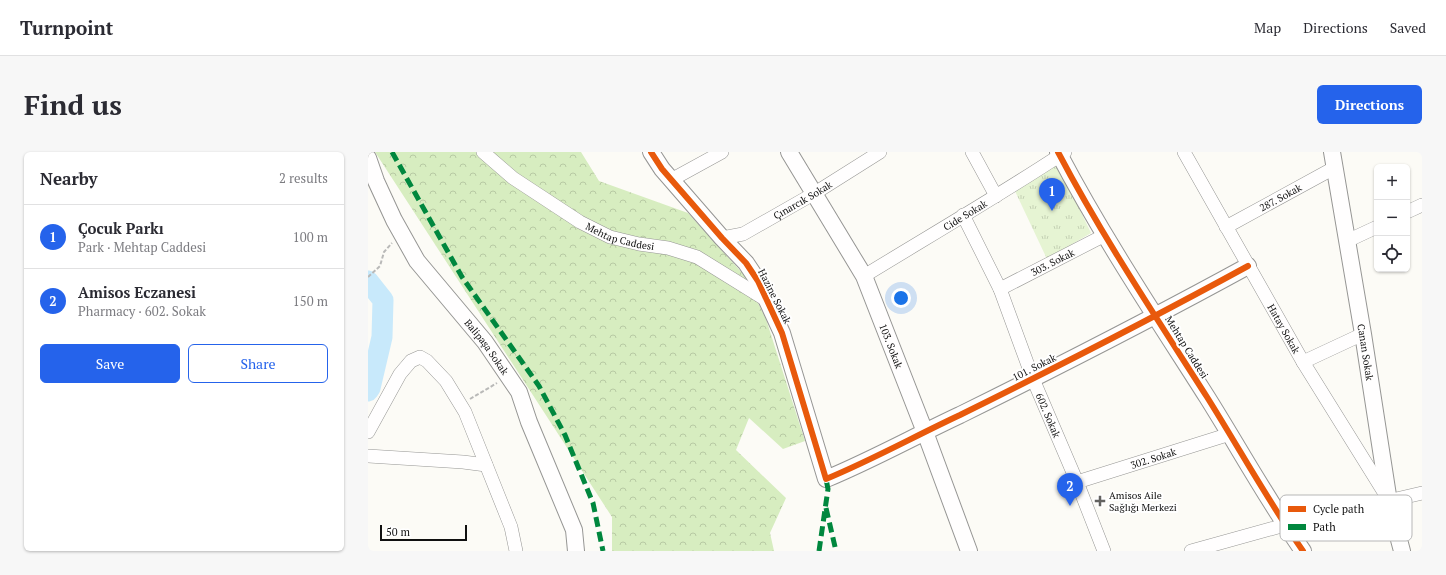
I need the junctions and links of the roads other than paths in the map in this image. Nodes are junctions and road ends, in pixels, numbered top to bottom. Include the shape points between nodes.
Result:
1 (483, 152) edge
2 (651, 152) edge
3 (722, 152) edge
4 (789, 152) edge
5 (880, 152) edge
6 (972, 152) edge
7 (1061, 153) edge
8 (1187, 153) edge
9 (368, 158) edge
10 (1333, 160) edge
11 (671, 180) junction
12 (815, 193) junction
13 (996, 196) junction
14 (1422, 205) edge
15 (1410, 211) edge
16 (963, 215) junction
17 (1226, 227) junction
18 (1374, 228) edge
19 (1105, 235) junction
20 (722, 238) junction
21 (1347, 241) junction
22 (1248, 266) junction
23 (864, 276) junction
24 (1000, 289) junction
25 (768, 301) junction
26 (1156, 317) junction
27 (1363, 334) junction
28 (1303, 362) junction
29 (1033, 379) junction
30 (368, 432) edge
31 (925, 432) junction
32 (1230, 434) junction
33 (368, 456) edge
34 (486, 465) junction
35 (826, 479) joint
36 (1077, 482) junction
37 (1422, 493) edge
38 (1386, 495) edge
39 (1389, 495) edge
40 (1412, 496) edge
41 (1280, 517) edge
42 (1280, 526) edge
43 (1295, 541) edge
44 (1400, 541) edge
45 (516, 551) edge
46 (576, 551) edge
47 (969, 551) edge
48 (1104, 551) edge
49 (1191, 551) edge
50 (1302, 551) edge
51 (1402, 551) edge

1 - 25 street, Mehtap Caddesi via 513,178 580,222 610,237 668,248 697,258
2 - 11 street, Hazine Sokak
3 - 11 street
4 - 12 street, 103. Sokak
5 - 12 street, Çınarcık Sokak
6 - 13 street
7 - 13 street, Cide Sokak
7 - 19 street, Mehtap Caddesi
8 - 17 street, Hatay Sokak
9 - 46 street, Balipaşa Sokak via 394,220 417,261 485,342 519,392 574,530
10 - 17 street, 287. Sokak
10 - 21 street, Canan Sokak
11 - 20 street, Hazine Sokak
12 - 20 street, Çınarcık Sokak via 743,234
12 - 23 street, 103. Sokak
13 - 16 street, Cide Sokak
14 - 15 street
16 - 23 street, Cide Sokak
16 - 24 street, 602. Sokak
17 - 22 street, Hatay Sokak
18 - 21 street
19 - 24 street, 303. Sokak
19 - 26 street, Mehtap Caddesi
20 - 25 street, Hazine Sokak via 746,263
21 - 27 street, Canan Sokak
22 - 26 street, 101. Sokak
22 - 28 street, Hatay Sokak
23 - 31 street, 103. Sokak
24 - 29 street, 602. Sokak
25 - 35 street, Hazine Sokak via 782,333
26 - 29 street, 101. Sokak
26 - 32 street, Mehtap Caddesi
27 - 28 street
27 - 39 street, Canan Sokak
28 - 38 street, Hatay Sokak
29 - 31 street, 101. Sokak
29 - 36 street, 602. Sokak
30 - 34 street via 400,374 411,361 420,357 446,380 465,412
31 - 35 street, 101. Sokak
31 - 47 street, 103. Sokak
32 - 36 street, 302. Sokak
32 - 41 street, Mehtap Caddesi
33 - 34 street
34 - 45 street via 511,527
36 - 48 street, 602. Sokak
37 - 40 street
42 - 49 street
43 - 50 street, Mehtap Caddesi
44 - 51 street, Canan Sokak

